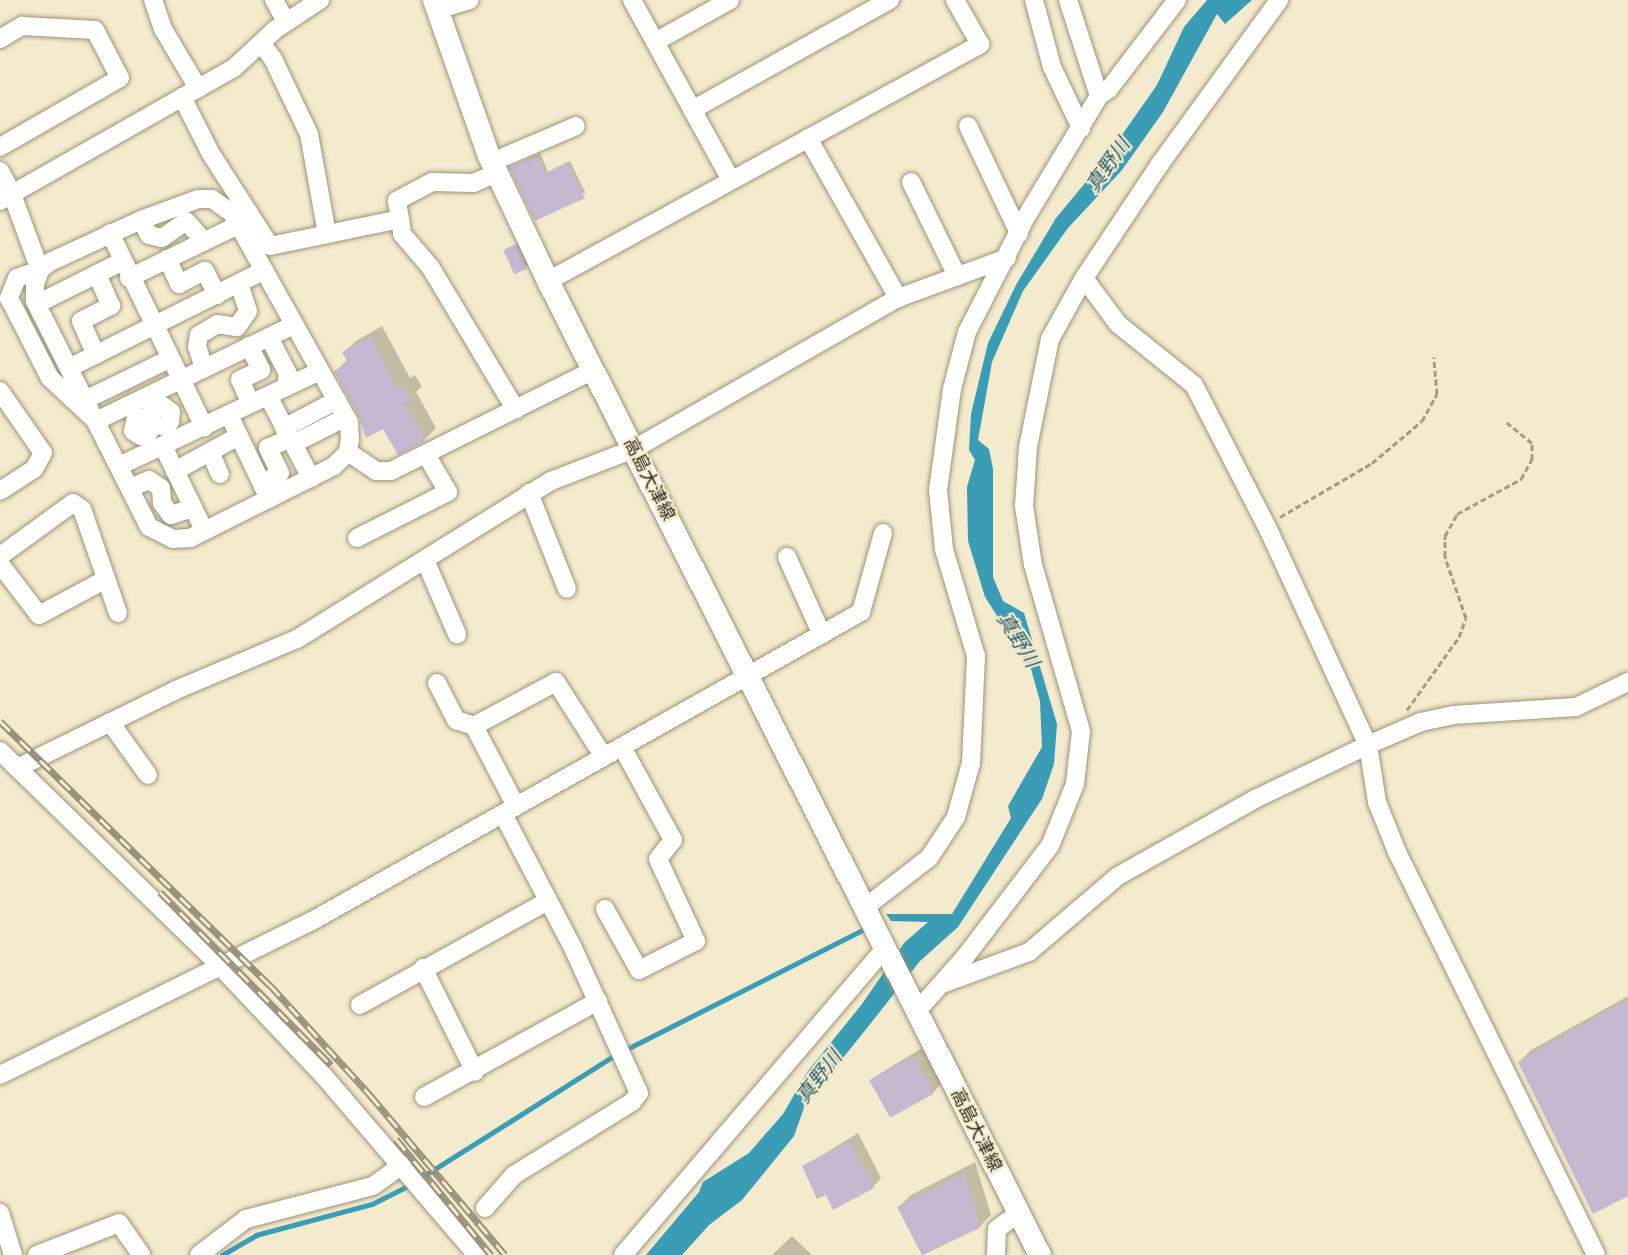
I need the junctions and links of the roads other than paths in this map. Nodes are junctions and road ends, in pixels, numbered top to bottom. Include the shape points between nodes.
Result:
1 (153, 0) edge
2 (274, 0) edge
3 (320, 0) edge
4 (470, 0) edge
5 (632, 0) edge
6 (730, 0) edge
7 (956, 0) edge
8 (1034, 0) edge
9 (1068, 0) edge
10 (1177, 0) edge
11 (1279, 0) edge
12 (886, 1) edge
13 (435, 5) edge
14 (285, 22) junction
15 (0, 39) edge
16 (655, 42) junction
17 (261, 43) junction
18 (190, 93) junction
19 (1099, 96) junction
20 (692, 110) junction
21 (576, 126) dead end
22 (968, 126) dead end
23 (1081, 128) junction
24 (808, 138) junction
25 (0, 147) edge
26 (495, 168) junction
27 (0, 171) edge
28 (731, 180) junction
29 (911, 182) dead end
30 (6, 198) edge
31 (400, 219) junction
32 (141, 220) junction
33 (238, 225) junction
34 (110, 233) junction
35 (1019, 233) junction
36 (327, 234) junction
37 (204, 241) junction
38 (1007, 258) junction
39 (167, 259) junction
40 (40, 270) junction
41 (125, 270) junction
42 (263, 271) junction
43 (97, 274) junction
44 (957, 276) junction
45 (1084, 278) junction
46 (548, 281) junction
47 (239, 284) junction
48 (217, 295) junction
49 (898, 298) junction
50 (37, 304) junction
51 (294, 325) junction
52 (153, 327) junction
53 (268, 337) junction
54 (249, 346) junction
55 (96, 354) junction
56 (169, 359) junction
57 (69, 368) junction
58 (204, 368) junction
59 (594, 370) junction
60 (320, 371) junction
61 (179, 380) junction
62 (286, 387) junction
63 (0, 391) edge
64 (86, 400) junction
65 (259, 400) junction
66 (337, 400) junction
67 (191, 402) junction
68 (516, 410) junction
69 (229, 415) junction
70 (346, 417) junction
71 (96, 421) junction
72 (204, 427) junction
73 (239, 436) junction
74 (289, 437) junction
75 (108, 445) junction
76 (163, 446) junction
77 (634, 449) junction
78 (210, 452) junction
79 (348, 452) junction
80 (427, 456) junction
81 (119, 466) junction
82 (175, 471) junction
83 (220, 474) dead end
84 (311, 478) junction
85 (130, 488) junction
86 (0, 491) edge
87 (265, 491) junction
88 (529, 494) junction
89 (193, 508) junction
90 (204, 530) junction
91 (883, 533) dead end
92 (357, 538) dead end
93 (0, 556) edge
94 (787, 557) dead end
95 (425, 560) junction
96 (0, 564) edge
97 (106, 579) junction
98 (567, 589) dead end
99 (118, 613) dead end
100 (457, 634) dead end
101 (822, 634) junction
102 (747, 678) junction
103 (1628, 682) edge
104 (437, 683) dead end
105 (110, 722) junction
106 (474, 726) junction
107 (1368, 745) junction
108 (622, 747) junction
109 (0, 751) edge
110 (604, 757) junction
111 (17, 768) junction
112 (148, 775) dead end
113 (509, 810) junction
114 (548, 901) junction
115 (605, 909) dead end
116 (863, 909) junction
117 (884, 950) junction
118 (220, 966) junction
119 (423, 968) junction
120 (940, 985) junction
121 (598, 1001) junction
122 (360, 1005) dead end
123 (914, 1008) junction
124 (475, 1072) junction
125 (0, 1075) edge
126 (424, 1097) dead end
127 (402, 1165) junction
128 (485, 1208) dead end
129 (1018, 1213) junction
130 (1, 1217) edge
131 (13, 1255) edge
132 (37, 1255) edge
133 (141, 1255) edge
134 (199, 1255) edge
135 (477, 1255) edge
136 (623, 1255) edge
137 (996, 1255) edge
138 (1040, 1255) edge
139 (1596, 1255) edge

1 - 18 street
2 - 14 street
3 - 14 street
4 - 13 street
5 - 16 street
6 - 16 street
7 - 24 street via 980,44
8 - 23 street via 1052,67
9 - 19 street
10 - 19 street
11 - 45 street via 1160,164
12 - 20 street
13 - 26 main road, 高島大津線
14 - 17 street
15 - 25 street via 22,26 95,30 120,78
16 - 20 street
17 - 18 street via 234,68
17 - 36 street via 273,59 309,134
18 - 30 street
18 - 36 street via 211,154 270,246
19 - 23 street
20 - 28 street
21 - 26 street
22 - 35 street
23 - 35 street
24 - 28 street
24 - 49 street
26 - 31 street via 474,183 432,182 397,201
26 - 46 main road, 高島大津線
27 - 30 street
28 - 46 street
29 - 44 street
30 - 40 street
31 - 36 street
31 - 68 street via 402,234 431,268
32 - 33 street via 198,199 212,199 232,213
32 - 34 street
32 - 37 street via 149,235 162,238 186,221
33 - 37 street
33 - 42 street
34 - 40 street
34 - 41 street
35 - 38 street
37 - 39 street
38 - 44 street
38 - 116 street via 967,332 952,388 938,490 944,549 976,656 971,763 956,817 929,858
39 - 41 street
39 - 48 street via 179,284 205,271
40 - 50 street via 35,284
40 - 71 street via 17,278 9,298 50,378
41 - 43 street
41 - 52 street
42 - 47 street
42 - 51 street
43 - 50 street
43 - 55 street via 111,306 81,321
44 - 49 street
45 - 107 street via 1118,324 1194,385 1268,529
45 - 120 street via 1050,339 1028,447 1024,506 1033,565 1081,731 1075,784 1050,846
46 - 59 main road, 高島大津線
47 - 48 street
47 - 58 street via 248,311 237,327 217,324 199,335 197,346
48 - 52 street
49 - 77 street
50 - 57 street
51 - 53 street
51 - 60 street
52 - 55 street
52 - 56 street
53 - 54 street
53 - 62 street via 288,374
54 - 58 street
54 - 65 street via 261,370 240,380
55 - 57 street
56 - 61 street
56 - 64 street
57 - 64 street
58 - 61 street
59 - 68 street
59 - 77 main road, 高島大津線
60 - 62 street
60 - 66 street
61 - 67 street
61 - 71 street
62 - 65 street
63 - 86 street via 43,453 34,469
64 - 71 street
65 - 69 street
65 - 74 street
66 - 70 street
66 - 74 street via 307,408
67 - 72 street
67 - 75 street via 171,412 156,406 150,414 151,422 146,416 136,417 133,431
68 - 80 street
69 - 72 street
69 - 73 street
70 - 74 street via 323,437
70 - 79 street
71 - 75 street
72 - 76 street
73 - 78 street
73 - 87 street
74 - 84 street
74 - 87 street via 268,448 280,473
75 - 81 street
76 - 81 street
76 - 82 street
77 - 88 street
77 - 102 main road, 高島大津線
78 - 82 street
78 - 83 street
79 - 80 street via 376,471 391,471
79 - 84 street via 334,466
80 - 92 street via 448,492
81 - 85 street
82 - 89 street
84 - 87 street
85 - 89 street via 149,480 161,488 162,503 171,515
85 - 90 street via 149,527 159,535 190,538
87 - 90 street
88 - 95 street
88 - 98 street
89 - 90 street
91 - 101 street via 861,612
93 - 97 street via 73,503 82,509
94 - 101 street
95 - 100 street
95 - 105 street via 297,639
96 - 97 street via 39,615
97 - 99 street
101 - 102 street
102 - 108 street
102 - 116 main road, 高島大津線
103 - 107 street via 1576,707 1453,715
104 - 106 street via 456,720
105 - 111 street
105 - 112 street
106 - 110 street via 556,682
106 - 113 street
107 - 120 street via 1255,799 1118,876 1029,952
107 - 139 street via 1377,802 1397,852
108 - 110 street
108 - 115 street via 673,840 658,860 696,941 639,970
109 - 111 street
110 - 113 street
111 - 118 street
113 - 114 street
113 - 118 street via 312,921
114 - 119 street
114 - 121 street
116 - 117 main road, 高島大津線
117 - 123 main road, 高島大津線
117 - 136 street
118 - 125 street
118 - 127 street
119 - 122 street
119 - 124 street
120 - 123 street
121 - 124 street
121 - 128 street via 639,1093 514,1175
123 - 129 main road, 高島大津線
124 - 126 street
127 - 134 street via 373,1186 246,1219
127 - 135 street
129 - 137 street via 997,1229
129 - 138 main road, 高島大津線
130 - 131 street
132 - 133 street via 119,1223

